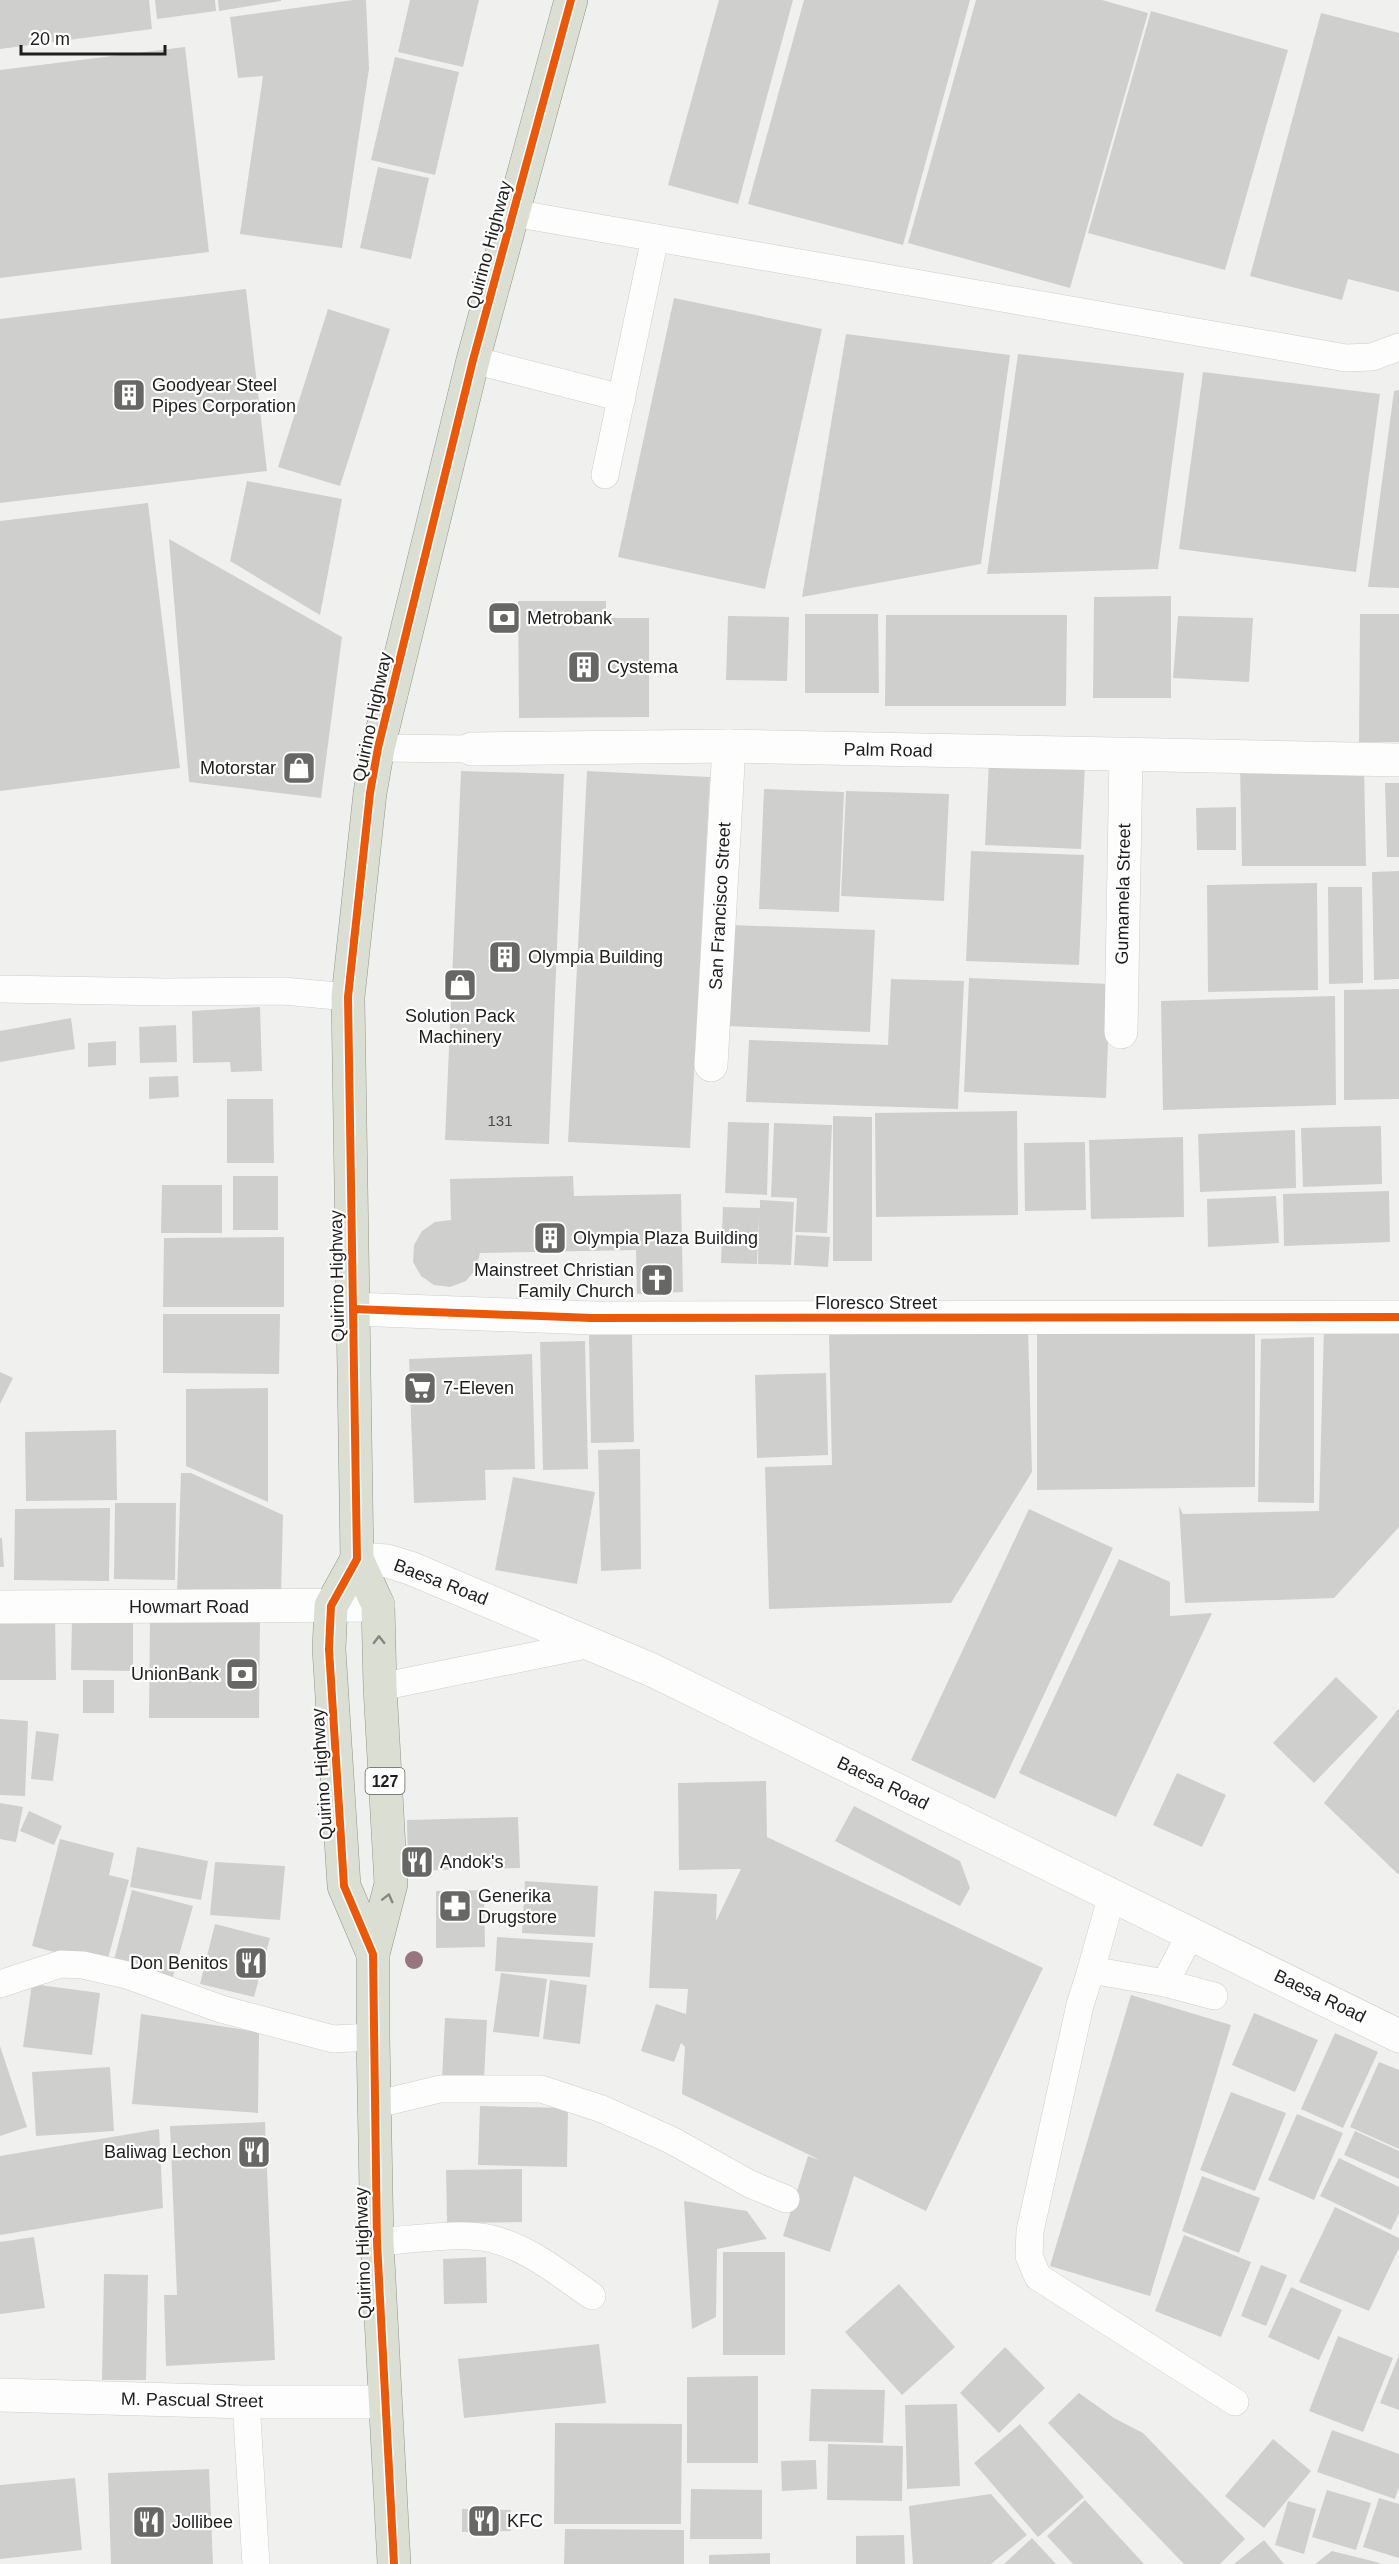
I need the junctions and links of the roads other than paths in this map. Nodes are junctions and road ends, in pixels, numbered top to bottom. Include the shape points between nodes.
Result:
1 (571, 0) edge
2 (513, 213) junction
3 (654, 238) junction
4 (1399, 347) edge
5 (473, 360) junction
6 (622, 398) junction
7 (605, 476) dead end
8 (729, 746) junction
9 (378, 748) junction
10 (472, 748) joint
11 (1126, 755) junction
12 (1399, 760) edge
13 (0, 988) edge
14 (348, 997) junction
15 (1121, 1032) dead end
16 (711, 1065) dead end
17 (353, 1309) junction
18 (1399, 1317) edge
19 (357, 1559) junction
20 (378, 1605) junction
21 (331, 1606) junction
22 (0, 1607) edge
23 (591, 1644) junction
24 (380, 1688) junction
25 (1112, 1895) junction
26 (1191, 1933) junction
27 (373, 1954) junction
28 (1091, 1970) junction
29 (1165, 1983) junction
30 (0, 1984) edge
31 (1214, 1996) dead end
32 (1399, 2036) edge
33 (373, 2037) junction
34 (374, 2105) junction
35 (786, 2199) dead end
36 (377, 2242) junction
37 (592, 2296) dead end
38 (0, 2395) edge
39 (246, 2402) junction
40 (384, 2402) junction
41 (1236, 2402) dead end
42 (256, 2564) edge
43 (394, 2564) edge

1 - 2 main road, Quirino Highway / 127
2 - 3 lane
2 - 5 main road, Quirino Highway / 127
3 - 4 lane via 1346,358 1372,357
3 - 6 lane
5 - 6 lane
5 - 9 main road, Quirino Highway / 127
6 - 7 lane
8 - 10 street, Palm Road
8 - 11 street, Palm Road
8 - 16 street, San Francisco Street
9 - 10 lane, Palm Road
9 - 14 main road, Quirino Highway / 127
11 - 12 street, Palm Road
11 - 15 street, Gumamela Street
13 - 14 lane via 283,991
14 - 17 main road, Quirino Highway / 127
17 - 18 street, Floresco Street via 592,1318
17 - 19 main road, Quirino Highway / 127
19 - 20 main road, Quirino Highway / 127
19 - 21 main road, Quirino Highway / 127
19 - 23 street, Baesa Road via 387,1561 410,1568
20 - 21 street, Howmart Road
24 -> 20 main road, Quirino Highway / 127
21 - 22 street, Howmart Road
21 - 27 main road, Quirino Highway / 127 via 344,1886
23 - 24 lane
23 - 25 street, Baesa Road
27 -> 24 main road, Quirino Highway / 127 via 391,1884
25 - 26 street, Baesa Road
25 - 28 lane
26 - 29 lane
26 - 32 street, Baesa Road
27 - 33 main road, Quirino Highway / 127
28 - 29 lane
28 - 41 lane via 1077,2016 1030,2231 1029,2256 1038,2277
29 - 31 lane
30 - 33 lane via 61,1964 83,1965 127,1975 221,2009 333,2039
33 - 34 main road, Quirino Highway / 127
34 - 35 lane via 440,2089 541,2089 602,2109
34 - 36 main road, Quirino Highway / 127
36 - 37 lane via 490,2238 535,2257
36 - 40 main road, Quirino Highway / 127
38 - 39 street, M. Pascual Street
39 - 40 street, M. Pascual Street
39 - 42 lane
40 - 43 main road, Quirino Highway / 127

